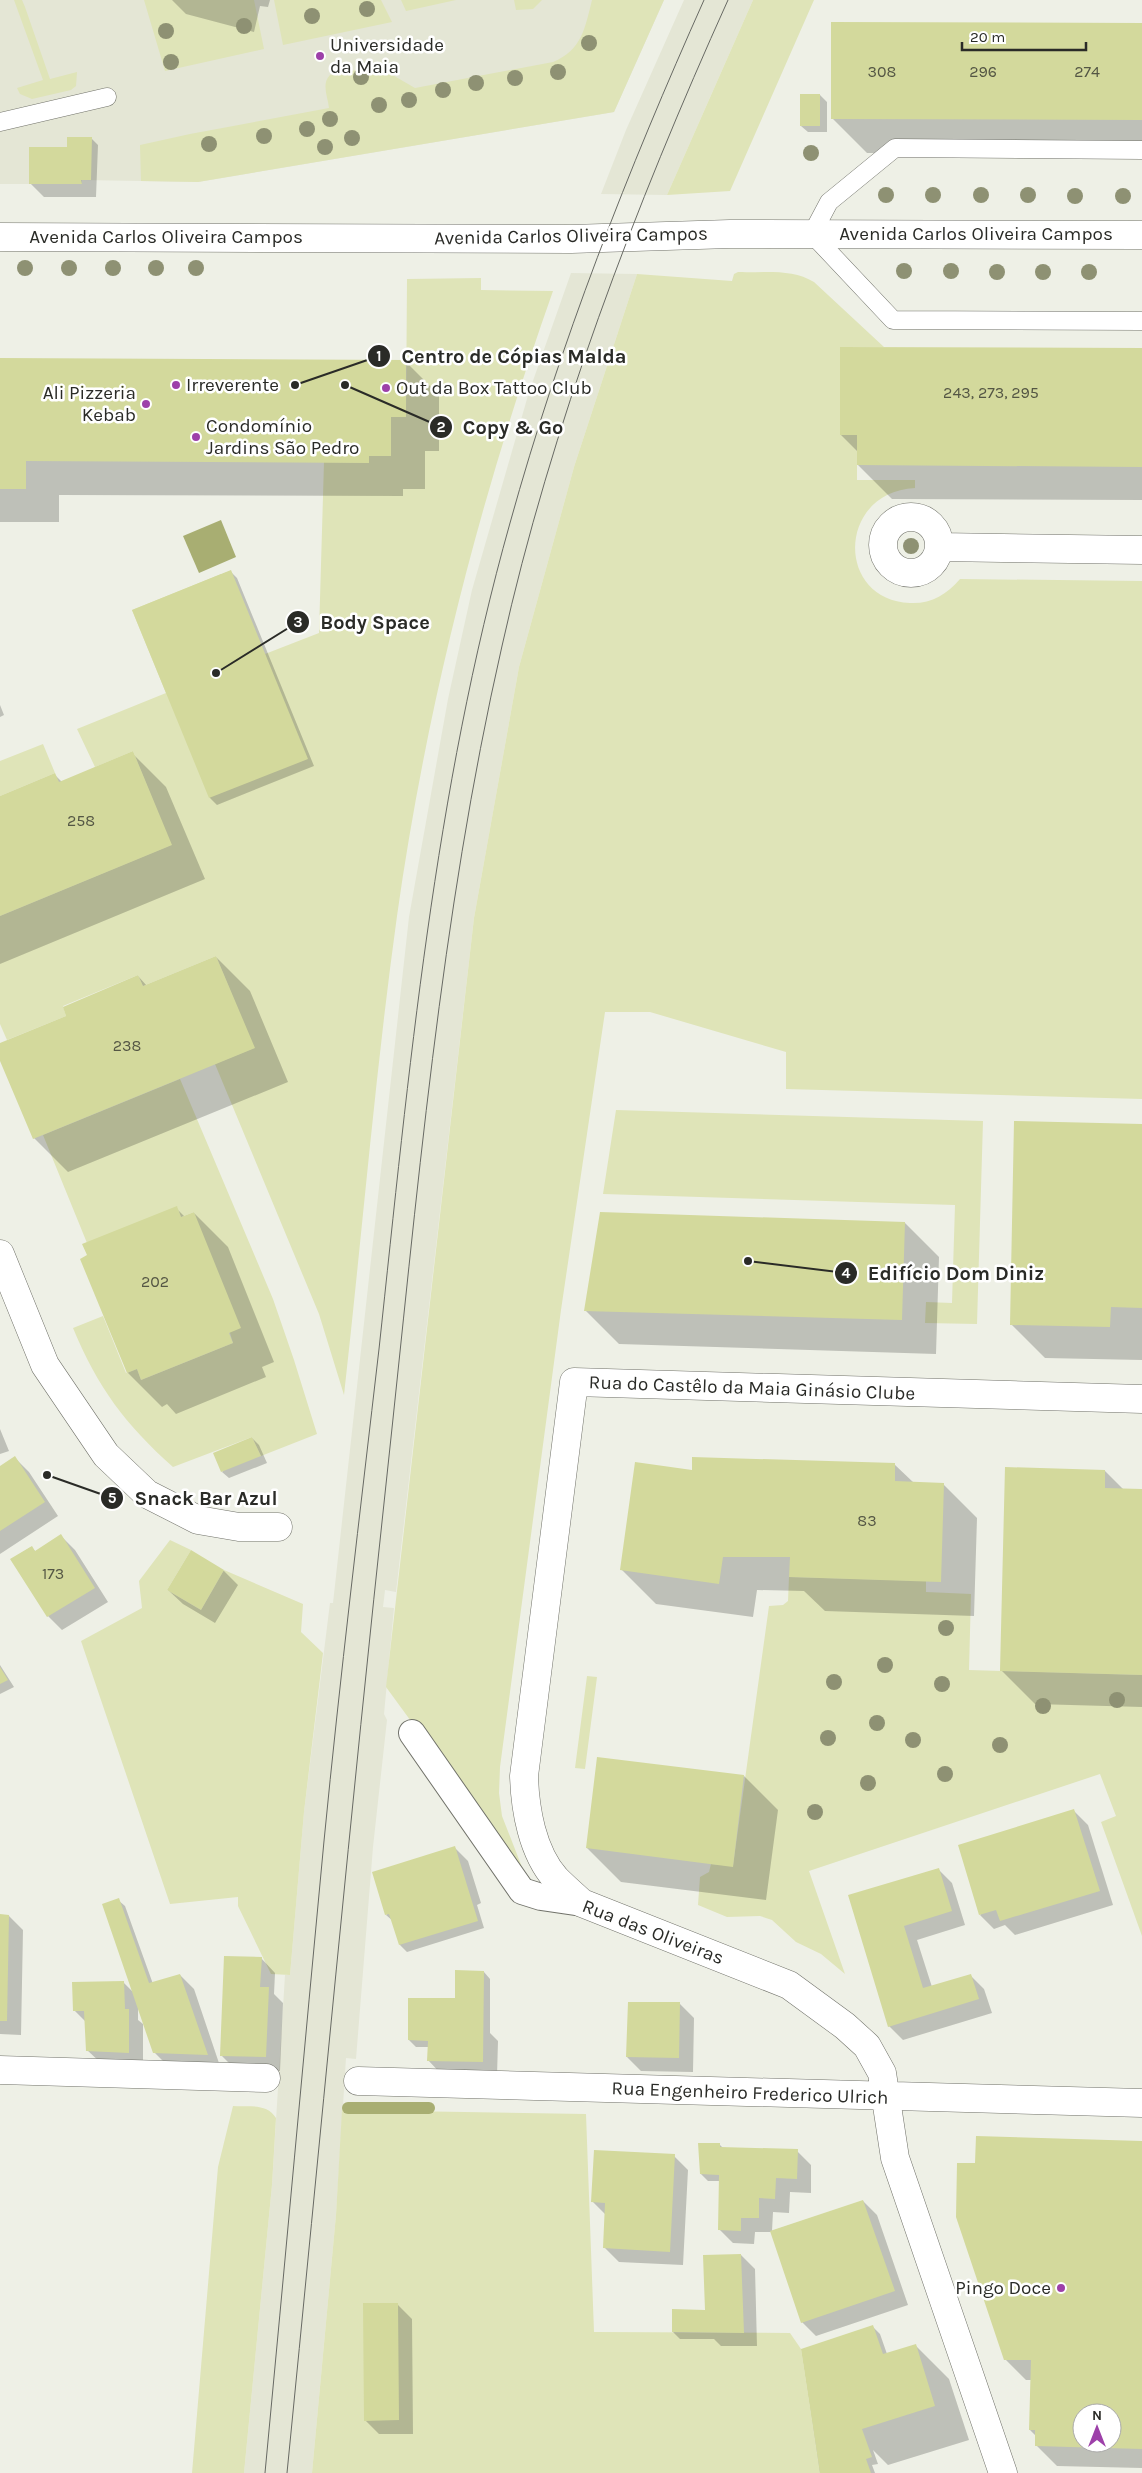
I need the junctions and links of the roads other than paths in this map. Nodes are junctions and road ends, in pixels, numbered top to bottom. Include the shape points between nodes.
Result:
1 (107, 96) dead end
2 (0, 122) edge
3 (1142, 150) edge
4 (812, 234) junction
5 (1142, 235) edge
6 (0, 237) edge
7 (1142, 321) edge
8 (940, 547) dead end
9 (1142, 550) edge
10 (0, 1254) edge
11 (1142, 1399) edge
12 (278, 1526) dead end
13 (412, 1733) dead end
14 (582, 1903) junction
15 (0, 2070) edge
16 (266, 2078) dead end
17 (358, 2082) dead end
18 (886, 2097) junction
19 (1142, 2103) edge
20 (1003, 2473) edge

1 - 2 lane
3 - 4 lane via 894,148 829,202
4 - 5 street, Avenida Carlos Oliveira Campos
4 - 6 street, Avenida Carlos Oliveira Campos via 571,239
4 - 7 lane via 893,320
8 - 9 street
10 - 12 street via 45,1365 106,1455 147,1494 198,1520 239,1526
11 - 14 street, Rua do Castêlo da Maia Ginásio Clube via 574,1382 524,1776 525,1807 536,1844 554,1878
13 - 14 street, Rua das Oliveiras via 522,1890 541,1897
14 - 18 street, Rua das Oliveiras via 789,1985 845,2026 866,2046 882,2072
15 - 16 street
17 - 18 street, Rua Engenheiro Frederico Ulrich
18 - 19 street, Rua Engenheiro Frederico Ulrich
18 - 20 street, Rua das Oliveiras via 895,2158

